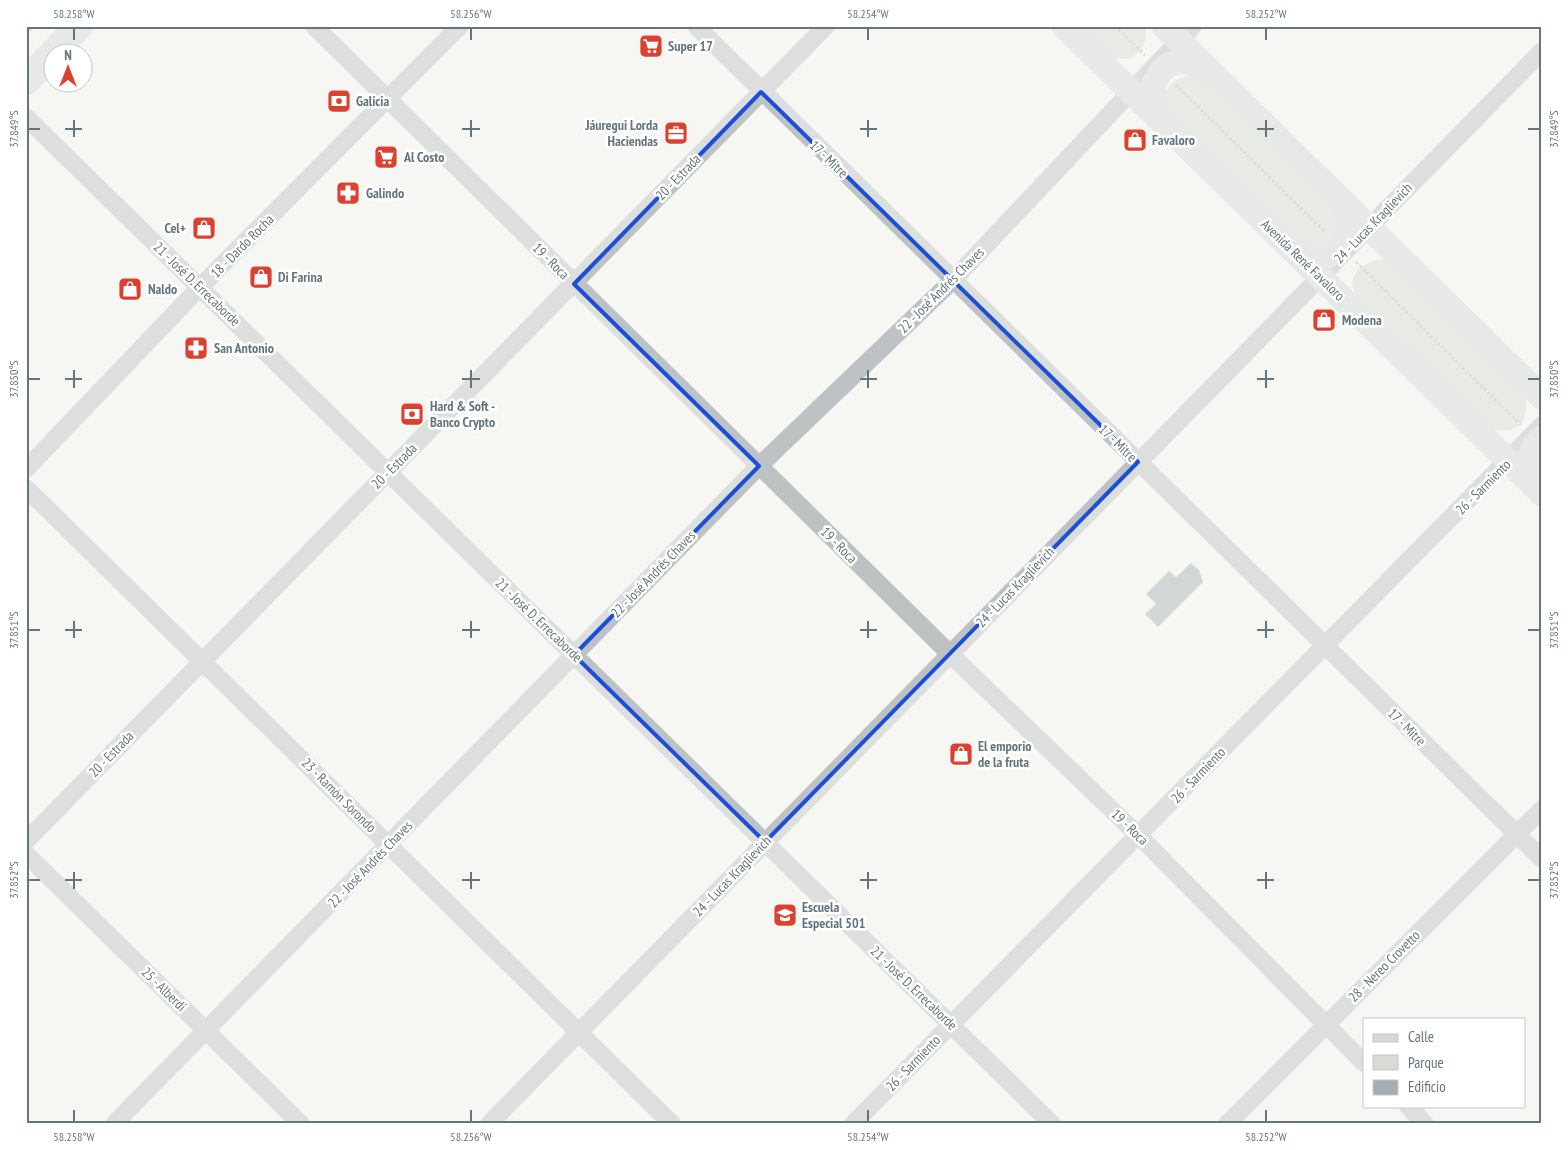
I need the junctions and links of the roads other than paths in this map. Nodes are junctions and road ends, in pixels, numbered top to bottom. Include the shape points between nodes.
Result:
1 (79, 26) edge
2 (314, 26) edge
3 (460, 26) edge
4 (696, 26) edge
5 (826, 26) edge
6 (1064, 26) edge
7 (1179, 31) edge
8 (64, 42) edge
9 (1542, 51) edge
10 (42, 64) edge
11 (1159, 68) junction
12 (1207, 68) junction
13 (26, 81) edge
14 (761, 92) junction
15 (1131, 92) junction
16 (388, 100) junction
17 (26, 117) edge
18 (1159, 119) junction
19 (1341, 200) junction
20 (1369, 227) junction
21 (1290, 248) junction
22 (1342, 249) junction
23 (1320, 277) junction
24 (952, 280) junction
25 (574, 284) junction
26 (200, 288) junction
27 (1542, 397) edge
28 (1539, 433) edge
29 (1508, 461) junction
30 (1138, 462) junction
31 (760, 466) junction
32 (26, 469) edge
33 (388, 472) junction
34 (26, 488) edge
35 (1540, 492) edge
36 (1324, 646) junction
37 (950, 654) junction
38 (574, 655) junction
39 (202, 661) junction
40 (1542, 809) edge
41 (1516, 834) junction
42 (1138, 835) junction
43 (26, 840) edge
44 (765, 842) junction
45 (388, 844) junction
46 (26, 854) edge
47 (1542, 859) edge
48 (951, 1024) junction
49 (1325, 1024) junction
50 (206, 1030) junction
51 (579, 1032) junction
52 (1363, 1063) edge
53 (1410, 1108) edge
54 (114, 1124) edge
55 (301, 1124) edge
56 (489, 1124) edge
57 (672, 1124) edge
58 (853, 1124) edge
59 (1052, 1124) edge
60 (1227, 1124) edge
61 (1425, 1124) edge

1 - 8 main road
2 - 16 street, 19 - Roca
3 - 16 street, 18 - Dardo Rocha
4 - 14 street, 17 - Mitre
5 - 14 street, 20 - Estrada
6 - 15 main road, Avenida René Favaloro
7 - 11 street, 22 - José Andrés Chaves
7 - 12 main road
9 - 20 street, 24 - Lucas Kraglievich
10 - 13 main road
11 - 12 main road via 1173,62 1189,62
11 - 15 street, 22 - José Andrés Chaves
11 - 18 main road via 1153,84
12 - 19 main road
14 - 24 street, 17 - Mitre
14 - 25 street, 20 - Estrada
15 - 18 main road, Avenida René Favaloro
15 - 24 street, 22 - José Andrés Chaves
16 - 25 street, 19 - Roca
16 - 26 street, 18 - Dardo Rocha
17 - 26 street, 21 - José D. Errecaborde
18 - 21 main road, Avenida René Favaloro
19 - 20 main road
19 - 22 main road via 1348,233
20 - 22 street, 24 - Lucas Kraglievich
20 - 27 main road
21 - 22 main road via 1312,256 1328,256
21 - 23 main road, Avenida René Favaloro
22 - 23 street, 24 - Lucas Kraglievich
23 - 29 main road, Avenida René Favaloro
23 - 30 street, 24 - Lucas Kraglievich
24 - 30 street, 17 - Mitre
24 - 31 street, 22 - José Andrés Chaves
25 - 31 street, 19 - Roca
25 - 33 street, 20 - Estrada
26 - 32 street, 18 - Dardo Rocha
26 - 33 street, 21 - José D. Errecaborde
28 - 29 street, 26 - Sarmiento
28 - 35 main road via 1530,455 1531,470
29 - 35 main road, Avenida René Favaloro
29 - 36 street, 26 - Sarmiento
30 - 36 street, 17 - Mitre
30 - 37 street, 24 - Lucas Kraglievich
31 - 37 street, 19 - Roca
31 - 38 street, 22 - José Andrés Chaves
33 - 38 street, 21 - José D. Errecaborde
33 - 39 street, 20 - Estrada
34 - 39 street, 23 - Ramón Sorondo
36 - 41 street, 17 - Mitre
36 - 42 street, 26 - Sarmiento
37 - 42 street, 19 - Roca
37 - 44 street, 24 - Lucas Kraglievich
38 - 44 street, 21 - José D. Errecaborde
38 - 45 street, 22 - José Andrés Chaves
39 - 43 street, 20 - Estrada
39 - 45 street, 23 - Ramón Sorondo
40 - 41 street, 28 - Nereo Crovetto
41 - 47 street, 17 - Mitre
41 - 49 street, 28 - Nereo Crovetto
42 - 48 street, 26 - Sarmiento
42 - 49 street, 19 - Roca
44 - 48 street, 21 - José D. Errecaborde
44 - 51 street, 24 - Lucas Kraglievich
45 - 50 street, 22 - José Andrés Chaves
45 - 51 street, 23 - Ramón Sorondo
46 - 50 street, 25 - Alberdi
48 - 58 street, 26 - Sarmiento
48 - 59 street, 21 - José D. Errecaborde
49 - 52 street, 19 - Roca
49 - 60 street, 28 - Nereo Crovetto
50 - 54 street, 22 - José Andrés Chaves
50 - 55 street, 25 - Alberdi
51 - 56 street, 24 - Lucas Kraglievich
51 - 57 street, 23 - Ramón Sorondo
53 - 61 street

